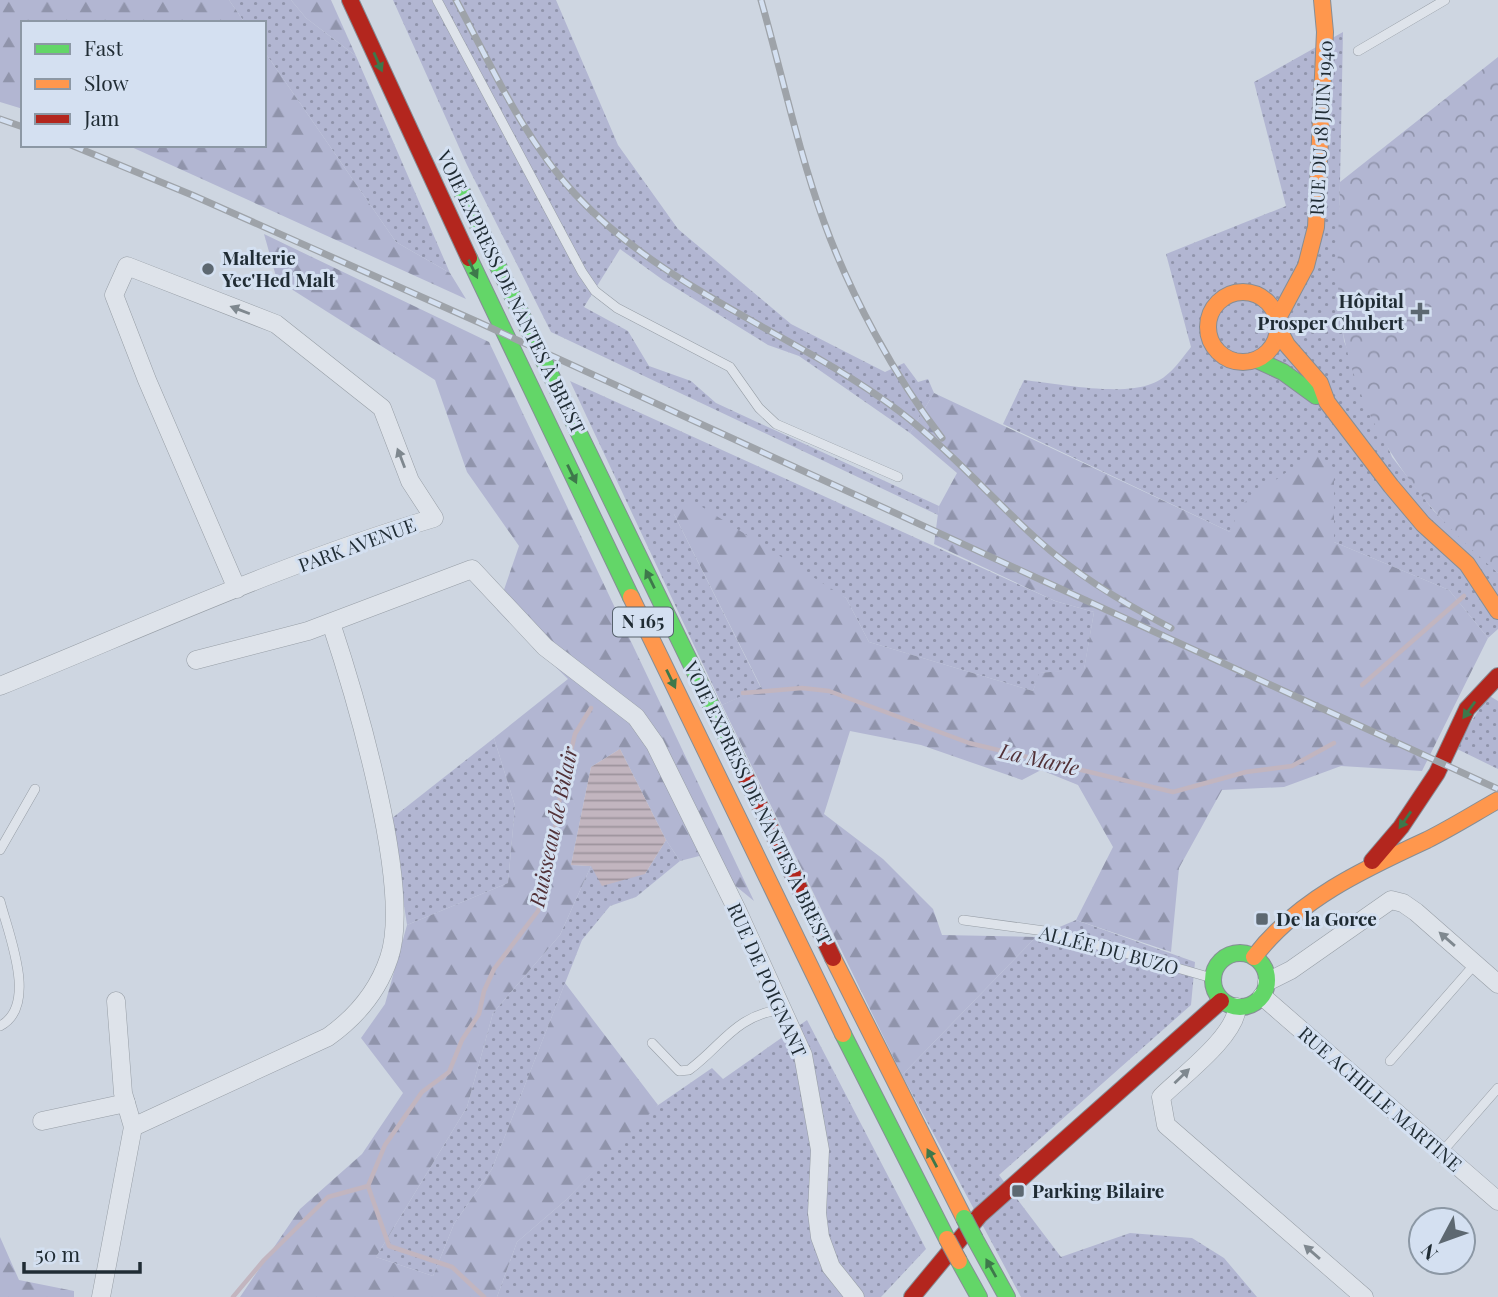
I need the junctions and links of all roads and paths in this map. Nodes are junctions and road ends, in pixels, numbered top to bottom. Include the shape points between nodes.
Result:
1 (351, 0) edge
2 (437, 0) edge
3 (1322, 0) edge
4 (1445, 0) edge
5 (1358, 51) dead end
6 (457, 180) dead end
7 (1307, 255) junction
8 (1251, 293) junction
9 (1278, 324) junction
10 (1257, 360) junction
11 (1326, 402) junction
12 (898, 477) dead end
13 (1467, 564) junction
14 (237, 589) junction
15 (1498, 593) edge
16 (1498, 611) edge
17 (331, 623) junction
18 (196, 660) dead end
19 (1498, 676) edge
20 (0, 686) edge
21 (35, 789) dead end
22 (1498, 800) edge
23 (0, 850) edge
24 (1368, 865) junction
25 (0, 901) edge
26 (963, 920) dead end
27 (1254, 957) junction
28 (1475, 964) junction
29 (1212, 978) junction
30 (1498, 984) edge
31 (1264, 989) junction
32 (116, 1001) dead end
33 (1229, 1004) junction
34 (784, 1009) junction
35 (0, 1026) edge
36 (652, 1043) dead end
37 (1390, 1061) dead end
38 (1498, 1088) edge
39 (126, 1103) junction
40 (42, 1121) dead end
41 (133, 1128) junction
42 (1442, 1152) junction
43 (1498, 1201) edge
44 (102, 1297) edge
45 (855, 1297) edge
46 (912, 1297) edge
47 (979, 1297) edge
48 (1007, 1297) edge
49 (1364, 1297) edge

1 -> 47 main road, VOIE EXPRESS DE NANTES À BREST / N 165, bridge via 533,394 816,981
2 - 12 lane via 595,291 617,308 730,367 776,424
3 - 7 main road, RUE DU 18 JUIN 1940 via 1325,32 1316,227
4 - 5 lane
48 -> 6 main road, VOIE EXPRESS DE NANTES À BREST / N 165, bridge via 903,1102
7 - 8 main road
7 - 9 main road, RUE DU 18 JUIN 1940
8 - 9 main road via 1268,302
8 - 10 main road via 1234,292 1212,308 1208,337 1227,359
9 - 10 main road via 1272,347
9 - 11 main road via 1287,345 1320,383
10 - 11 main road
11 - 13 main road via 1423,524
13 - 15 main road
13 - 16 main road
14 -> 14 street, PARK AVENUE via 434,518 410,481 382,408 276,324 127,266 114,295
14 - 20 street
17 - 18 street
17 - 34 street, RUE DE POIGNANT via 472,569 545,646 636,717 655,744
17 - 41 street via 392,862 395,914 390,957 373,993 328,1037
19 -> 24 main road via 1467,709 1437,773 1401,827
21 - 23 lane
22 - 24 main road via 1429,839
24 - 27 main road via 1275,929
25 - 35 lane via 21,980 18,1006
26 - 29 lane, ALLÉE DU BUZO via 1052,932
27 - 29 main road via 1229,954 1216,965
27 - 31 main road via 1264,966
28 - 30 street
28 -> 31 street via 1416,912 1391,900
28 - 37 lane
29 - 33 main road via 1214,990
31 - 33 main road via 1252,1004
31 - 42 street, RUE ACHILLE MARTINE
32 - 39 street
33 - 46 main road via 980,1215
49 -> 33 street via 1166,1125 1161,1097 1227,1032 1237,1018
34 - 36 lane via 738,1026 689,1070 680,1071
34 - 45 street, RUE DE POIGNANT via 803,1055 814,1105 820,1150 820,1237 831,1267
38 - 42 lane
39 - 40 street
39 - 41 street
41 - 44 street
42 - 43 street, RUE ACHILLE MARTINE

